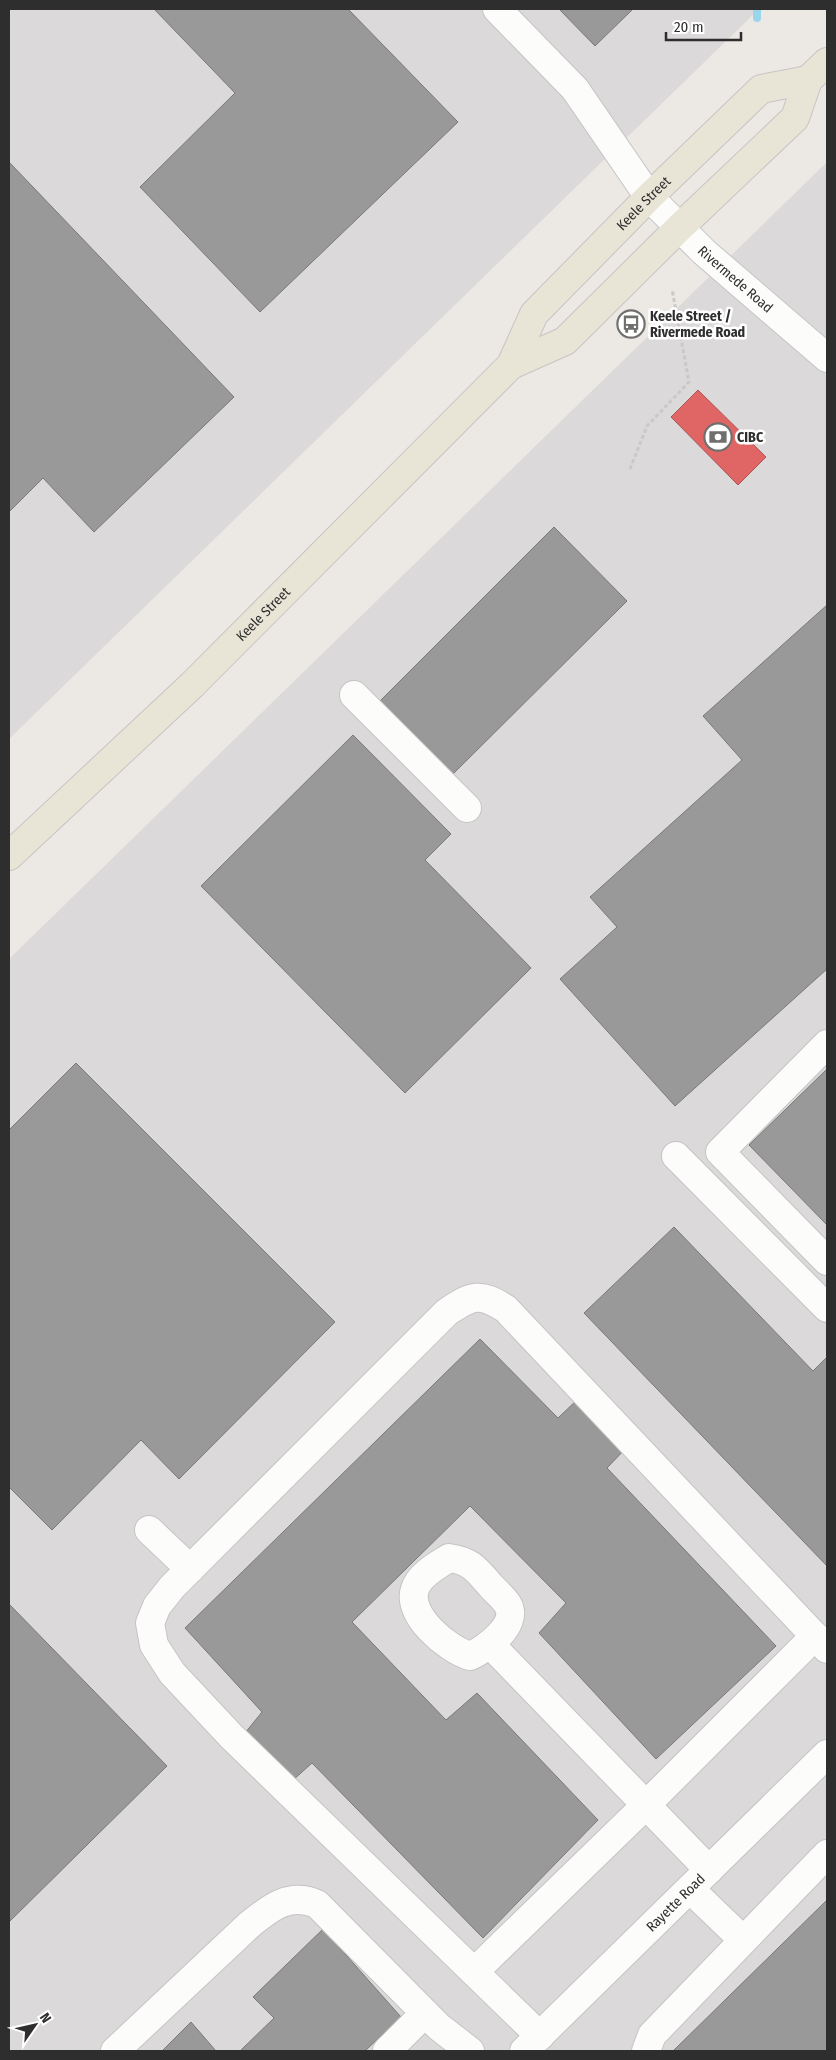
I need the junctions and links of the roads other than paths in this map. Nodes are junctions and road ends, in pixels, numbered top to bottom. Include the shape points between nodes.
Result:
1 (497, 9) edge
2 (818, 71) edge
3 (649, 197) junction
4 (679, 228) junction
5 (827, 358) edge
6 (511, 364) junction
7 (354, 695) dead end
8 (467, 808) dead end
9 (9, 856) edge
10 (827, 1044) edge
11 (676, 1156) dead end
12 (827, 1260) edge
13 (827, 1308) edge
14 (149, 1530) dead end
15 (190, 1569) junction
16 (821, 1643) edge
17 (490, 1644) dead end
18 (827, 1754) edge
19 (646, 1805) junction
20 (827, 1854) edge
21 (709, 1870) junction
22 (690, 1889) junction
23 (743, 1940) junction
24 (474, 1972) junction
25 (426, 2013) junction
26 (532, 2044) edge
27 (115, 2051) edge
28 (387, 2051) edge
29 (470, 2051) edge
30 (646, 2051) edge

1 - 3 street, Rivermede Road via 576,89
2 - 3 main road, Keele Street via 761,89
2 - 4 main road, Keele Street via 795,118
3 - 4 street, Rivermede Road
3 - 6 main road, Keele Street via 534,314
4 - 5 street, Rivermede Road
4 - 6 main road, Keele Street via 565,341
6 - 9 main road, Keele Street via 192,685
7 - 8 street
10 - 12 street via 720,1152
11 - 13 street
14 - 15 street
15 - 16 street via 447,1312 463,1301 490,1299 506,1309
15 - 24 street via 157,1606 150,1623 154,1645 172,1673 231,1736
16 - 19 street
17 - 19 street
18 - 21 street, Rayette Road
19 - 21 street
19 - 24 street
20 - 23 street
21 - 22 street, Rayette Road
22 - 23 street
22 - 26 street, Rayette Road
23 - 30 street via 652,2035
24 - 26 street
25 - 27 street via 317,1904 305,1899 272,1906
25 - 28 street
25 - 29 street

